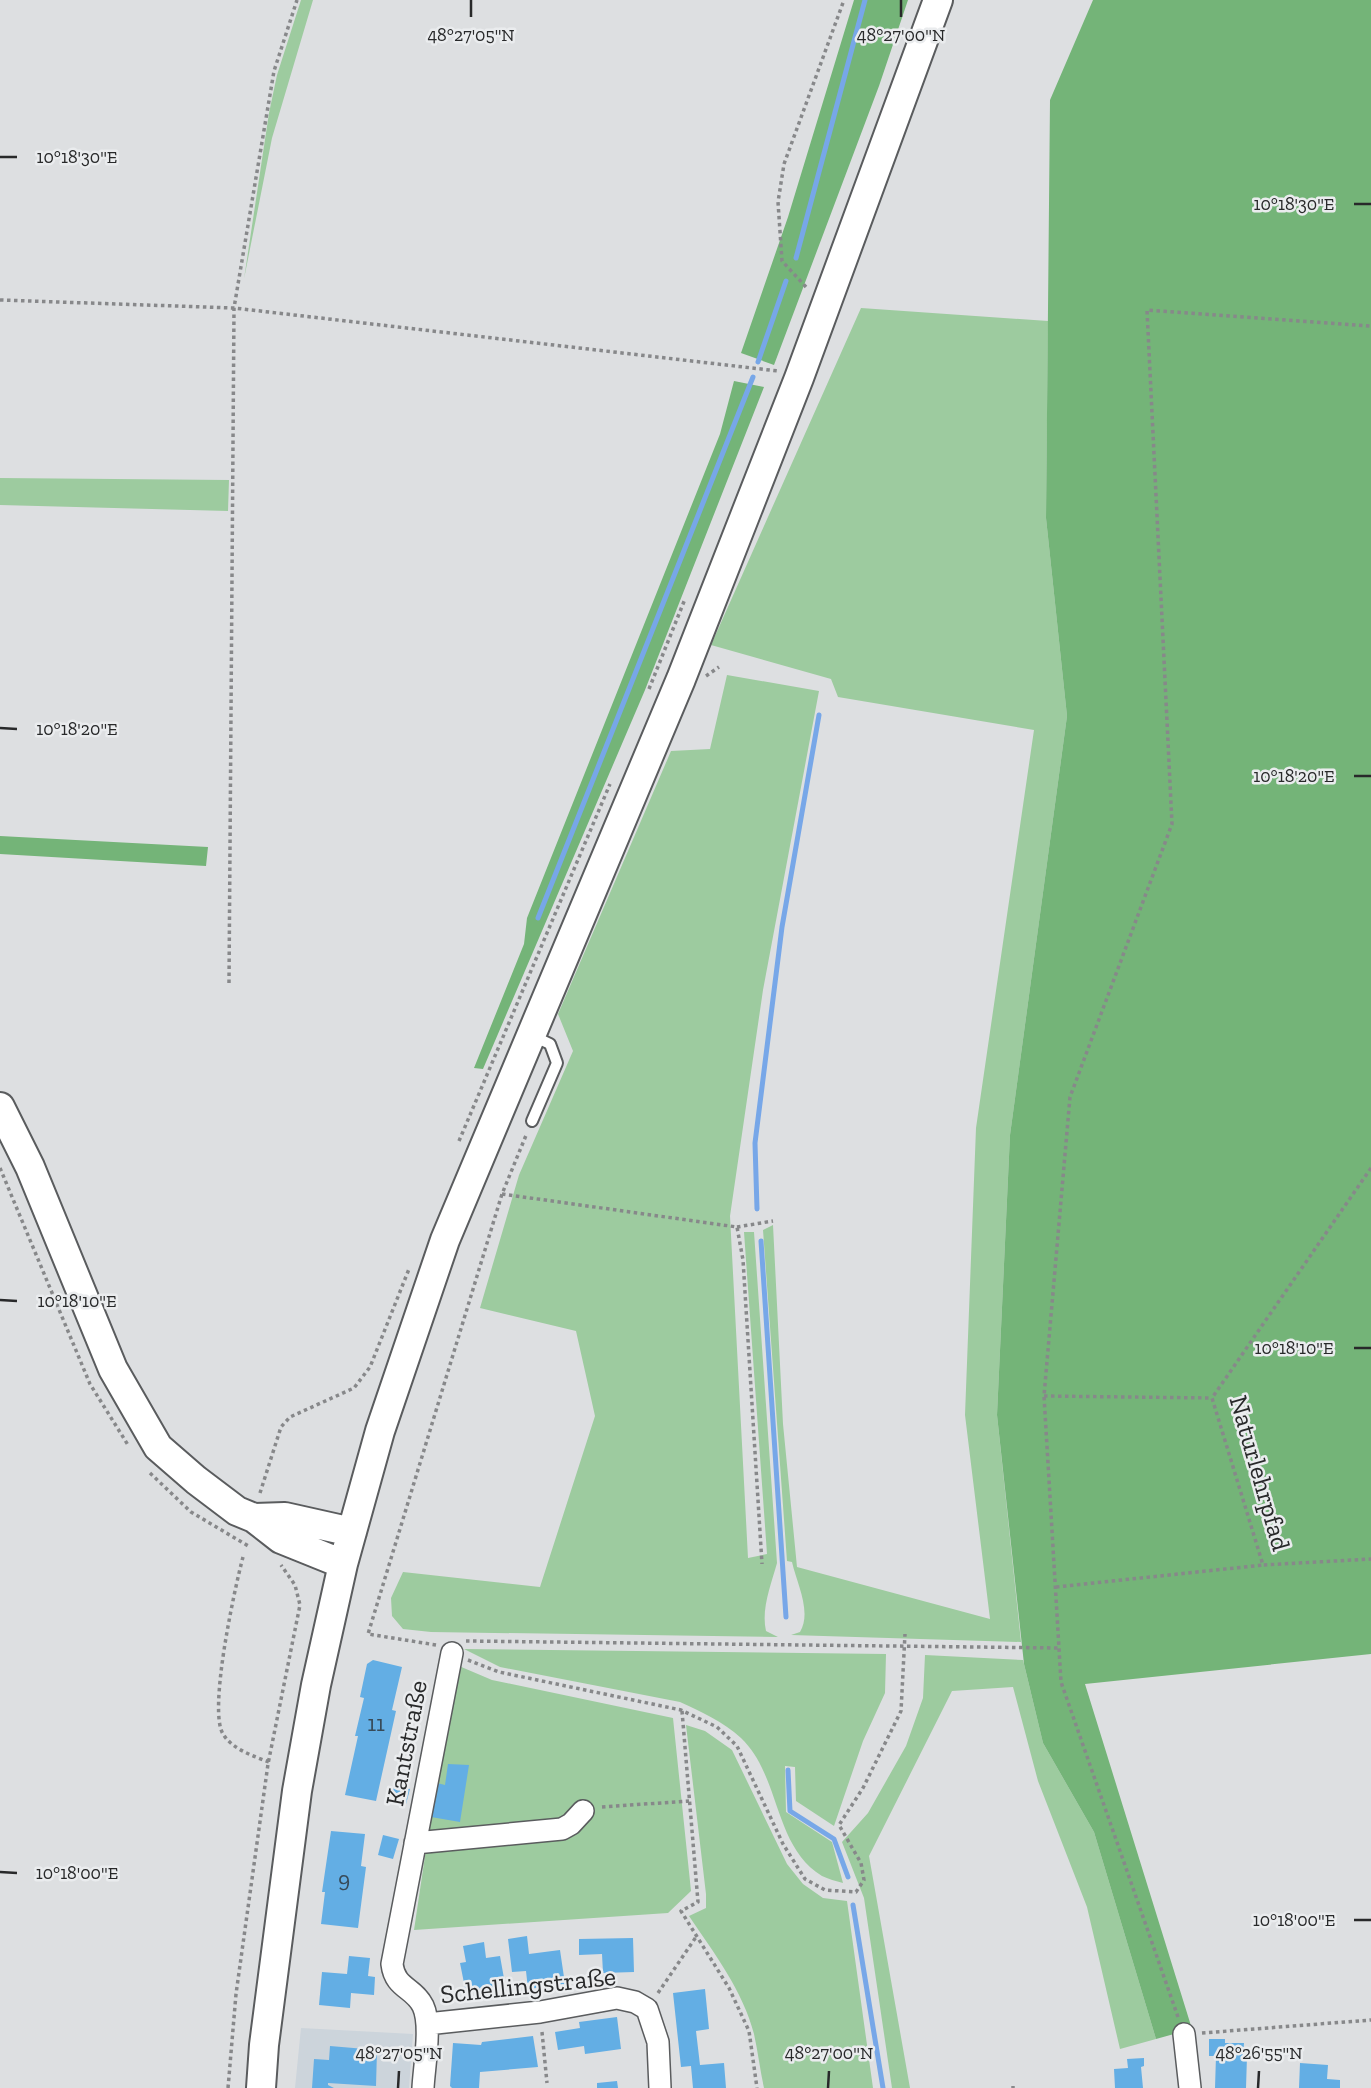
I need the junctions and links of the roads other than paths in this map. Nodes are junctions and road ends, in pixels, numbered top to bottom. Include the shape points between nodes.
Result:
1 (938, 0) edge
2 (531, 1035) junction
3 (0, 1107) edge
4 (532, 1121) road end
5 (257, 1505) junction
6 (352, 1532) junction
7 (343, 1564) junction
8 (452, 1653) road end
9 (583, 1811) road end
10 (415, 1843) junction
11 (427, 2024) junction
12 (1184, 2034) road end
13 (261, 2088) edge
14 (423, 2088) edge
15 (660, 2088) edge
16 (1190, 2088) edge

1 - 2 main road via 799,379 701,629
2 - 4 lane via 550,1044 557,1063
2 - 6 main road via 445,1240 380,1431
3 - 5 main road via 30,1167 113,1369 158,1447 237,1511
5 - 6 main road via 285,1517
5 - 7 main road via 281,1539
6 - 7 main road
7 - 13 main road via 297,1791
8 - 10 street, Kantstraße
9 - 10 street, Kantstraße via 562,1829
10 - 11 street, Kantstraße via 392,1964 397,1981 422,2003
11 - 14 street
11 - 15 street, Schellingstraße via 617,1998 641,2006 657,2042
12 - 16 street

